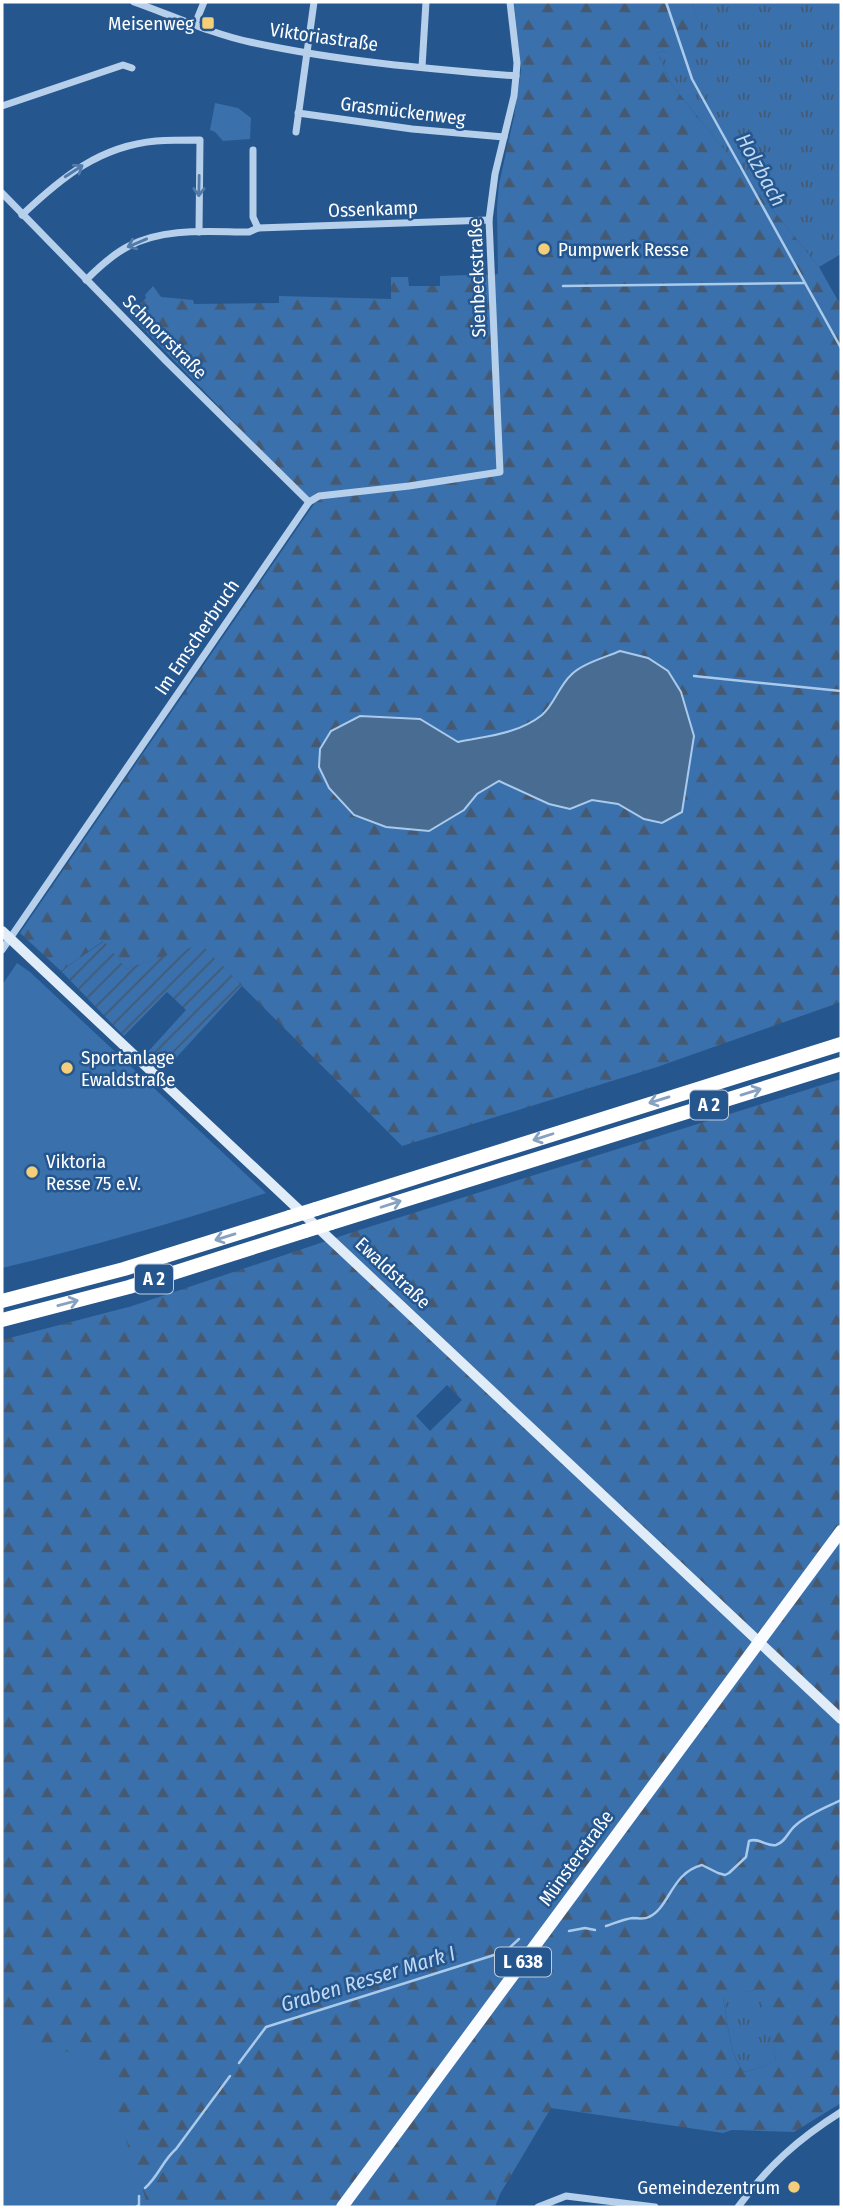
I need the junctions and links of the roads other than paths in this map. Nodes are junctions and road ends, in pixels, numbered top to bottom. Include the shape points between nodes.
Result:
1 (134, 2) edge
2 (204, 2) edge
3 (314, 2) edge
4 (426, 2) edge
5 (510, 2) edge
6 (195, 24) junction
7 (306, 52) junction
8 (422, 67) junction
9 (131, 68) dead end
10 (516, 76) junction
11 (2, 106) edge
12 (298, 113) junction
13 (296, 132) dead end
14 (504, 137) junction
15 (253, 150) dead end
16 (2, 193) edge
17 (22, 215) junction
18 (489, 220) junction
19 (258, 228) junction
20 (199, 232) junction
21 (86, 280) junction
22 (309, 502) junction
23 (6, 935) edge
24 (2, 950) edge
25 (841, 1035) edge
26 (841, 1044) edge
27 (841, 1064) edge
28 (771, 1066) junction
29 (841, 1071) edge
30 (802, 1076) junction
31 (2, 1301) edge
32 (2, 1320) edge
33 (841, 1531) edge
34 (760, 1641) junction
35 (841, 1719) edge
36 (841, 2112) edge
37 (342, 2207) edge
38 (538, 2207) edge
39 (655, 2207) edge
40 (738, 2207) edge

1 - 6 street, Viktoriastraße
2 - 6 street
3 - 7 street
4 - 8 street
5 - 10 street, Sienbeckstraße
6 - 7 street, Viktoriastraße via 248,41
7 - 8 street, Viktoriastraße
7 - 12 street
8 - 10 street, Viktoriastraße
9 - 11 street via 123,65
10 - 14 street, Sienbeckstraße
12 - 13 street
12 - 14 street, Grasmückenweg
14 - 18 street, Sienbeckstraße
15 - 19 street via 253,217
16 - 17 street, Schnorrstraße
17 -> 20 street via 52,186 97,157 149,142 200,140
17 - 21 street, Schnorrstraße
18 - 19 street, Ossenkamp
18 - 22 street, Sienbeckstraße via 500,472 319,496
19 - 20 street, Ossenkamp
20 -> 21 street, Ossenkamp via 167,233 129,246
21 - 22 street, Schnorrstraße
22 - 23 street, Im Emscherbruch
23 - 24 street, Im Emscherbruch
23 - 34 main road, Ewaldstraße
25 - 28 highway
26 - 28 highway, A 2
27 - 30 highway, A 2
28 -> 31 highway, A 2, bridge via 124,1269
29 - 30 highway
32 -> 30 highway, A 2, bridge via 129,1287
33 - 34 main road, Münsterstraße / L 638
34 - 35 main road, Ewaldstraße
34 - 37 main road, Münsterstraße / L 638
36 - 40 street via 786,2151
38 - 39 street via 566,2196

